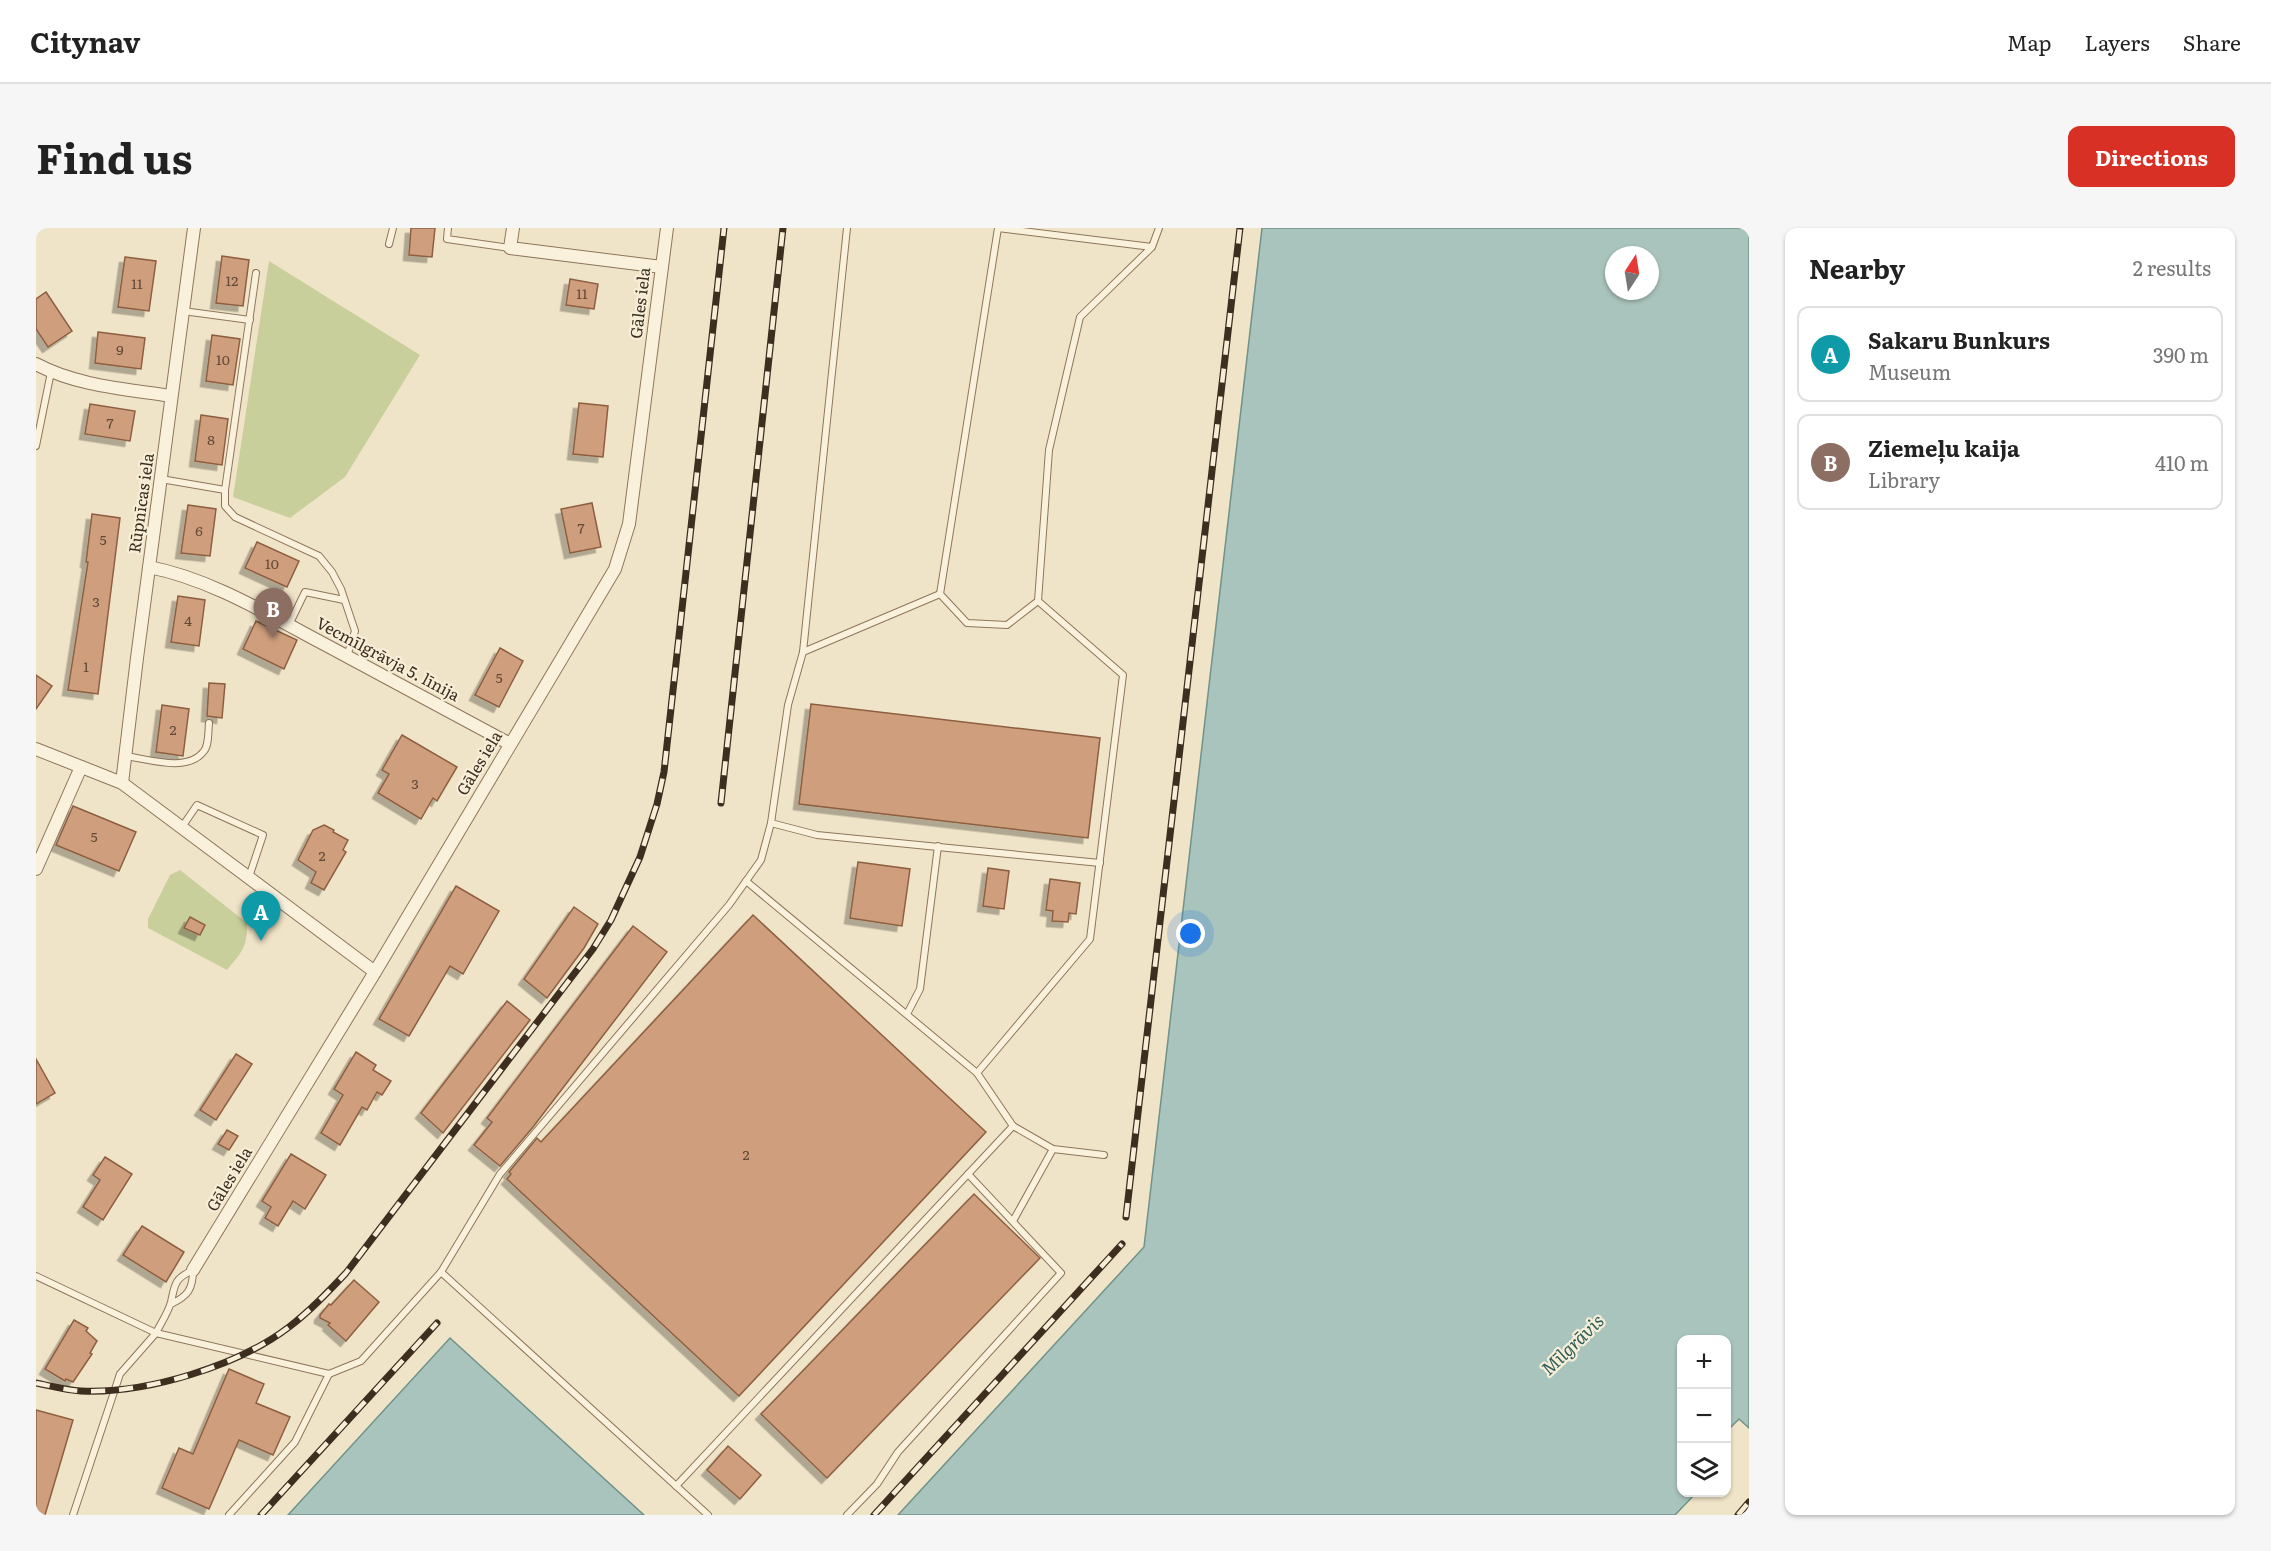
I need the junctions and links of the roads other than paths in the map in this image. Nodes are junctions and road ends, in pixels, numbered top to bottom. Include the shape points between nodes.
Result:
1 (194, 228) edge
2 (393, 228) edge
3 (447, 228) edge
4 (513, 228) edge
5 (667, 228) edge
6 (847, 228) edge
7 (1159, 228) edge
8 (389, 244) dead end
9 (1152, 247) junction
10 (510, 248) junction
11 (662, 267) junction
12 (256, 273) dead end
13 (183, 311) junction
14 (249, 320) junction
15 (36, 364) edge
16 (51, 372) junction
17 (171, 396) junction
18 (36, 446) edge
19 (161, 479) junction
20 (225, 490) junction
21 (149, 567) junction
22 (940, 594) junction
23 (344, 600) junction
24 (1038, 601) junction
25 (288, 625) junction
26 (803, 652) junction
27 (347, 657) junction
28 (209, 723) dead end
29 (510, 744) junction
30 (36, 749) edge
31 (125, 756) junction
32 (81, 767) junction
33 (122, 783) junction
34 (771, 823) junction
35 (181, 828) junction
36 (938, 846) junction
37 (1100, 863) junction
38 (36, 869) edge
39 (249, 877) junction
40 (746, 881) junction
41 (375, 972) junction
42 (907, 1014) junction
43 (977, 1072) junction
44 (1013, 1126) junction
45 (1053, 1149) junction
46 (1104, 1155) dead end
47 (968, 1174) junction
48 (1013, 1221) junction
49 (193, 1270) junction
50 (441, 1272) junction
51 (36, 1276) edge
52 (171, 1304) junction
53 (156, 1333) junction
54 (329, 1374) junction
55 (676, 1486) junction
56 (75, 1514) edge
57 (229, 1515) edge
58 (708, 1515) edge
59 (847, 1515) edge

1 - 13 street, Rūpnīcas iela
2 - 8 lane
3 - 10 lane via 447,239
4 - 10 street
5 - 11 street, Gāles iela
6 - 26 lane
7 - 9 lane
9 - 22 lane via 998,228
9 - 24 lane via 1080,317 1049,450
10 - 11 street
11 - 29 street, Gāles iela via 629,524 615,569
12 - 14 lane
13 - 14 lane
13 - 17 street, Rūpnīcas iela
14 - 20 lane
15 - 16 street
16 - 17 street
16 - 18 lane
17 - 19 street, Rūpnīcas iela
19 - 20 lane
19 - 21 street, Rūpnīcas iela
20 - 23 lane via 225,506 235,518 319,556 332,572
21 - 25 street, Vecmīlgrāvja 5. līnija via 212,588
21 - 31 street, Rūpnīcas iela
22 - 24 lane via 967,623 1006,625
22 - 26 lane
23 - 25 lane via 305,592
23 - 27 lane via 355,631
24 - 37 lane via 1123,675
25 - 27 street, Vecmīlgrāvja 5. līnija
26 - 34 lane via 788,705
27 - 29 street, Vecmīlgrāvja 5. līnija
28 - 31 lane via 205,750 197,758 184,763
29 - 41 street, Gāles iela
30 - 32 street
31 - 33 street, Rūpnīcas iela
32 - 33 street
32 - 38 street
33 - 35 street
34 - 36 lane via 817,835
34 - 40 lane via 761,860
35 - 39 street
35 - 39 lane via 197,805 263,835
36 - 37 lane
36 - 42 lane via 921,989
37 - 43 lane via 1090,939
39 - 41 street
40 - 42 lane
40 - 50 lane via 648,1003 501,1174
41 - 49 street, Gāles iela
42 - 43 lane
43 - 44 lane
44 - 45 lane
44 - 47 lane
45 - 46 lane
45 - 48 lane
47 - 48 lane
47 - 55 lane
48 - 59 lane via 1061,1272 898,1452 877,1484
49 - 52 lane via 181,1276 172,1289
49 - 52 lane via 193,1282 185,1297
50 - 54 lane via 361,1361
50 - 55 lane
51 - 53 lane
52 - 53 lane
53 - 54 lane
53 - 56 lane via 120,1374
54 - 57 lane via 295,1442
55 - 58 lane

